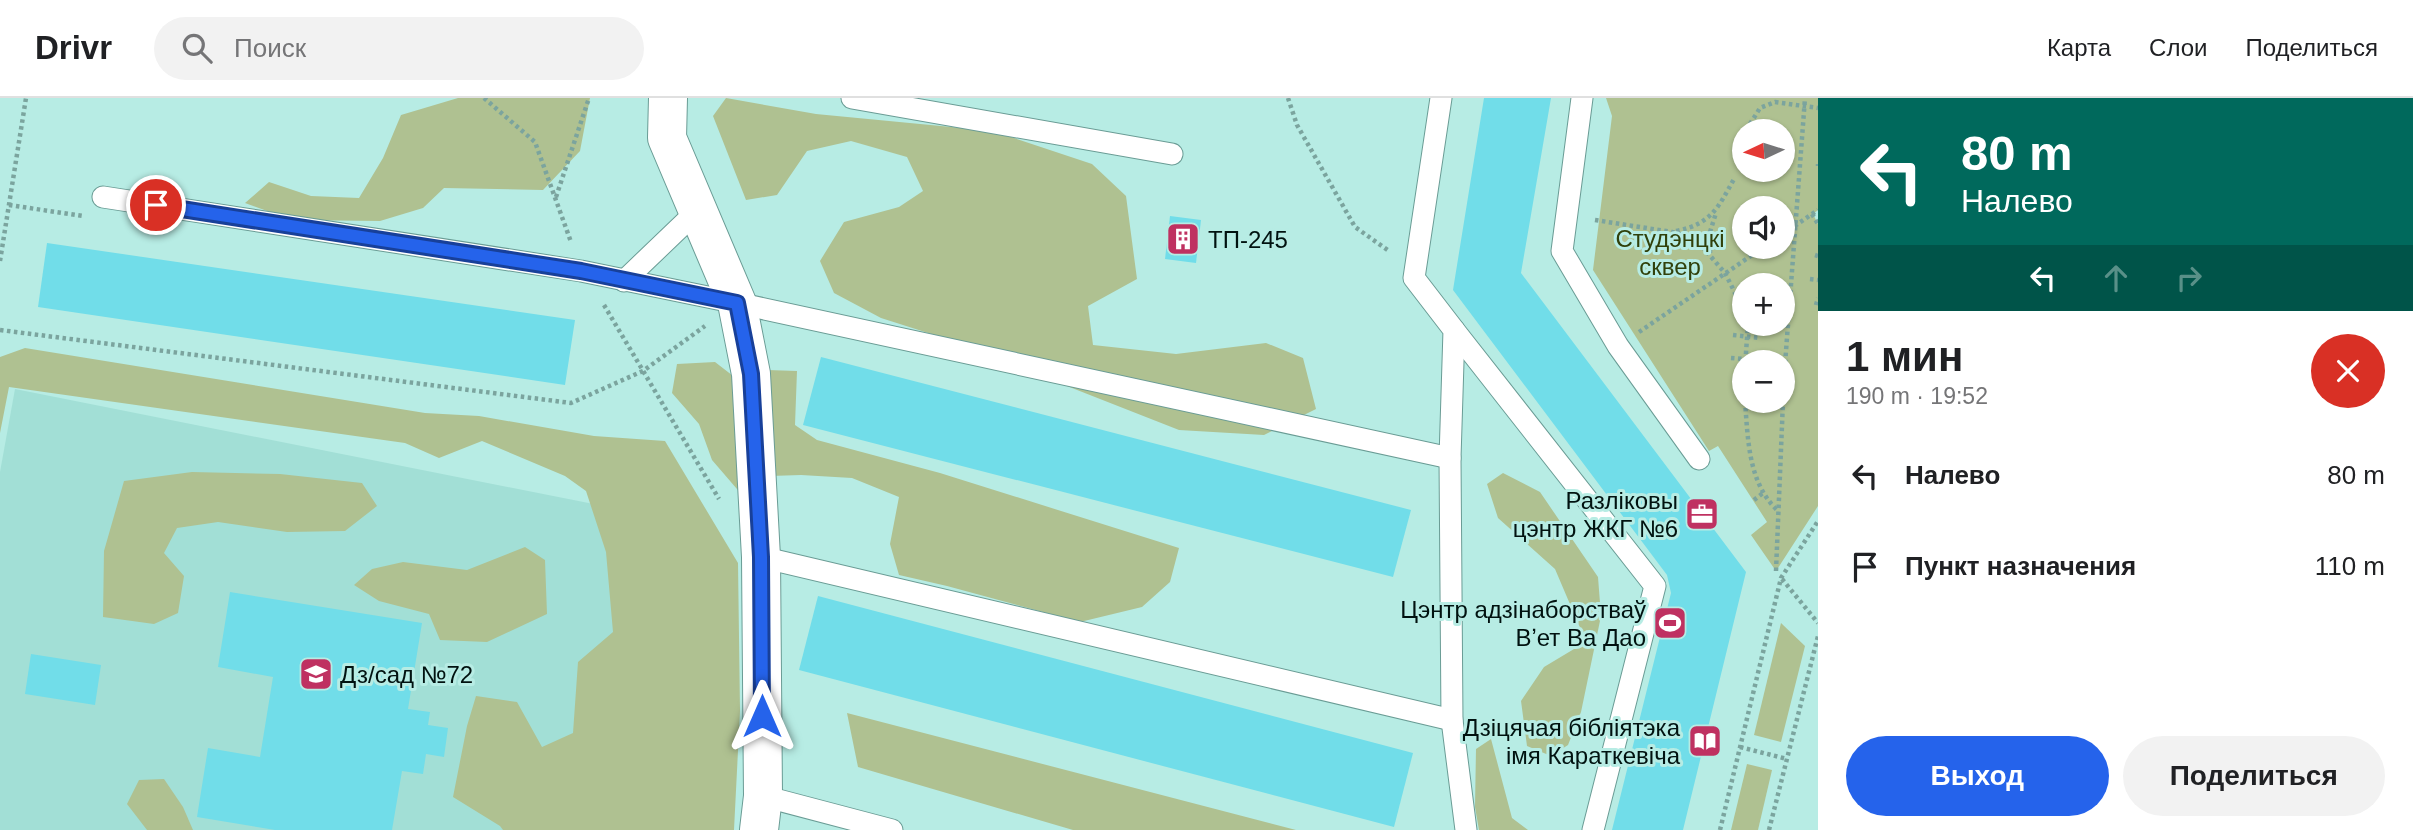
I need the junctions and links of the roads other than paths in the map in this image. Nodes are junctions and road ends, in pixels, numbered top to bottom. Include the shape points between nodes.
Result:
1 (668, 98) edge
2 (852, 98) edge
3 (1441, 98) edge
4 (1581, 98) edge
5 (1172, 154) dead end
6 (103, 197) dead end
7 (697, 211) junction
8 (625, 281) junction
9 (737, 303) junction
10 (1454, 330) junction
11 (1450, 458) junction
12 (1699, 459) dead end
13 (761, 557) junction
14 (1452, 720) junction
15 (761, 813) edge
16 (892, 830) edge
17 (1466, 830) edge
18 (1593, 830) edge

1 - 7 street via 667,138
2 - 5 lane
3 - 10 lane via 1414,278
4 - 12 lane via 1562,251 1618,346
6 - 8 lane
7 - 8 lane
7 - 9 street
8 - 9 lane
9 - 11 lane
9 - 13 street via 751,374
10 - 11 lane
10 - 18 lane via 1655,586
11 - 14 lane
13 - 14 lane
13 - 15 street
14 - 17 lane
15 - 16 lane

